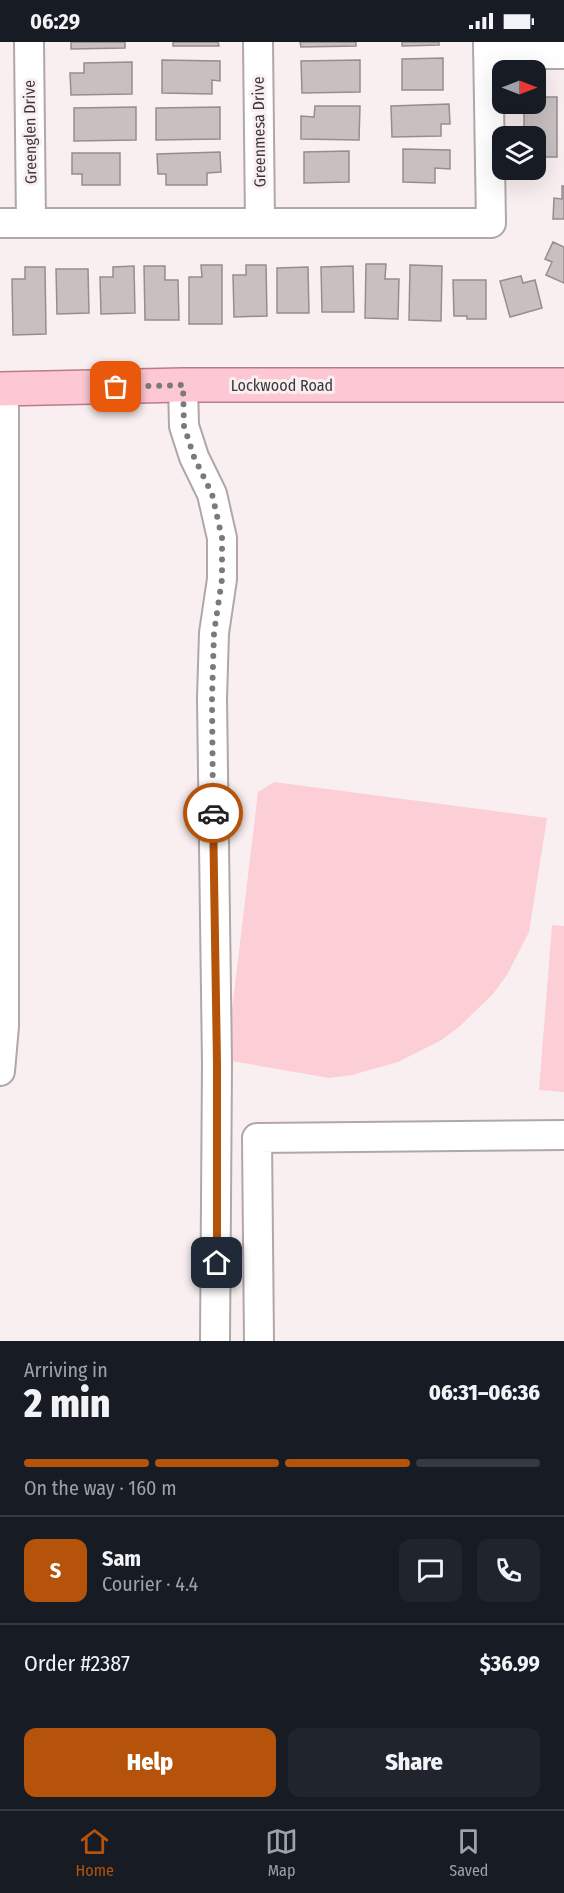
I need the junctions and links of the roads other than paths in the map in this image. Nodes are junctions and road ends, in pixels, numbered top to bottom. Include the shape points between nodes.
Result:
1 (29, 42) edge
2 (258, 42) edge
3 (488, 48) edge
4 (564, 54) edge
5 (261, 222) junction
6 (0, 223) edge
7 (32, 223) junction
8 (183, 385) junction
9 (564, 385) edge
10 (2, 389) edge
11 (2, 588) edge
12 (0, 1071) edge
13 (564, 1136) edge
14 (215, 1341) edge
15 (259, 1341) edge

1 - 7 street, Greenglen Drive
2 - 5 street, Greenmesa Drive
3 - 4 street
3 - 5 street via 491,223
5 - 7 street
6 - 7 street
8 - 9 main road, Lockwood Road
8 - 10 main road, Lockwood Road
8 - 14 street via 184,426 212,494 222,538 212,698 217,1064
10 - 11 street
11 - 12 street via 4,1026
13 - 15 street via 257,1138

